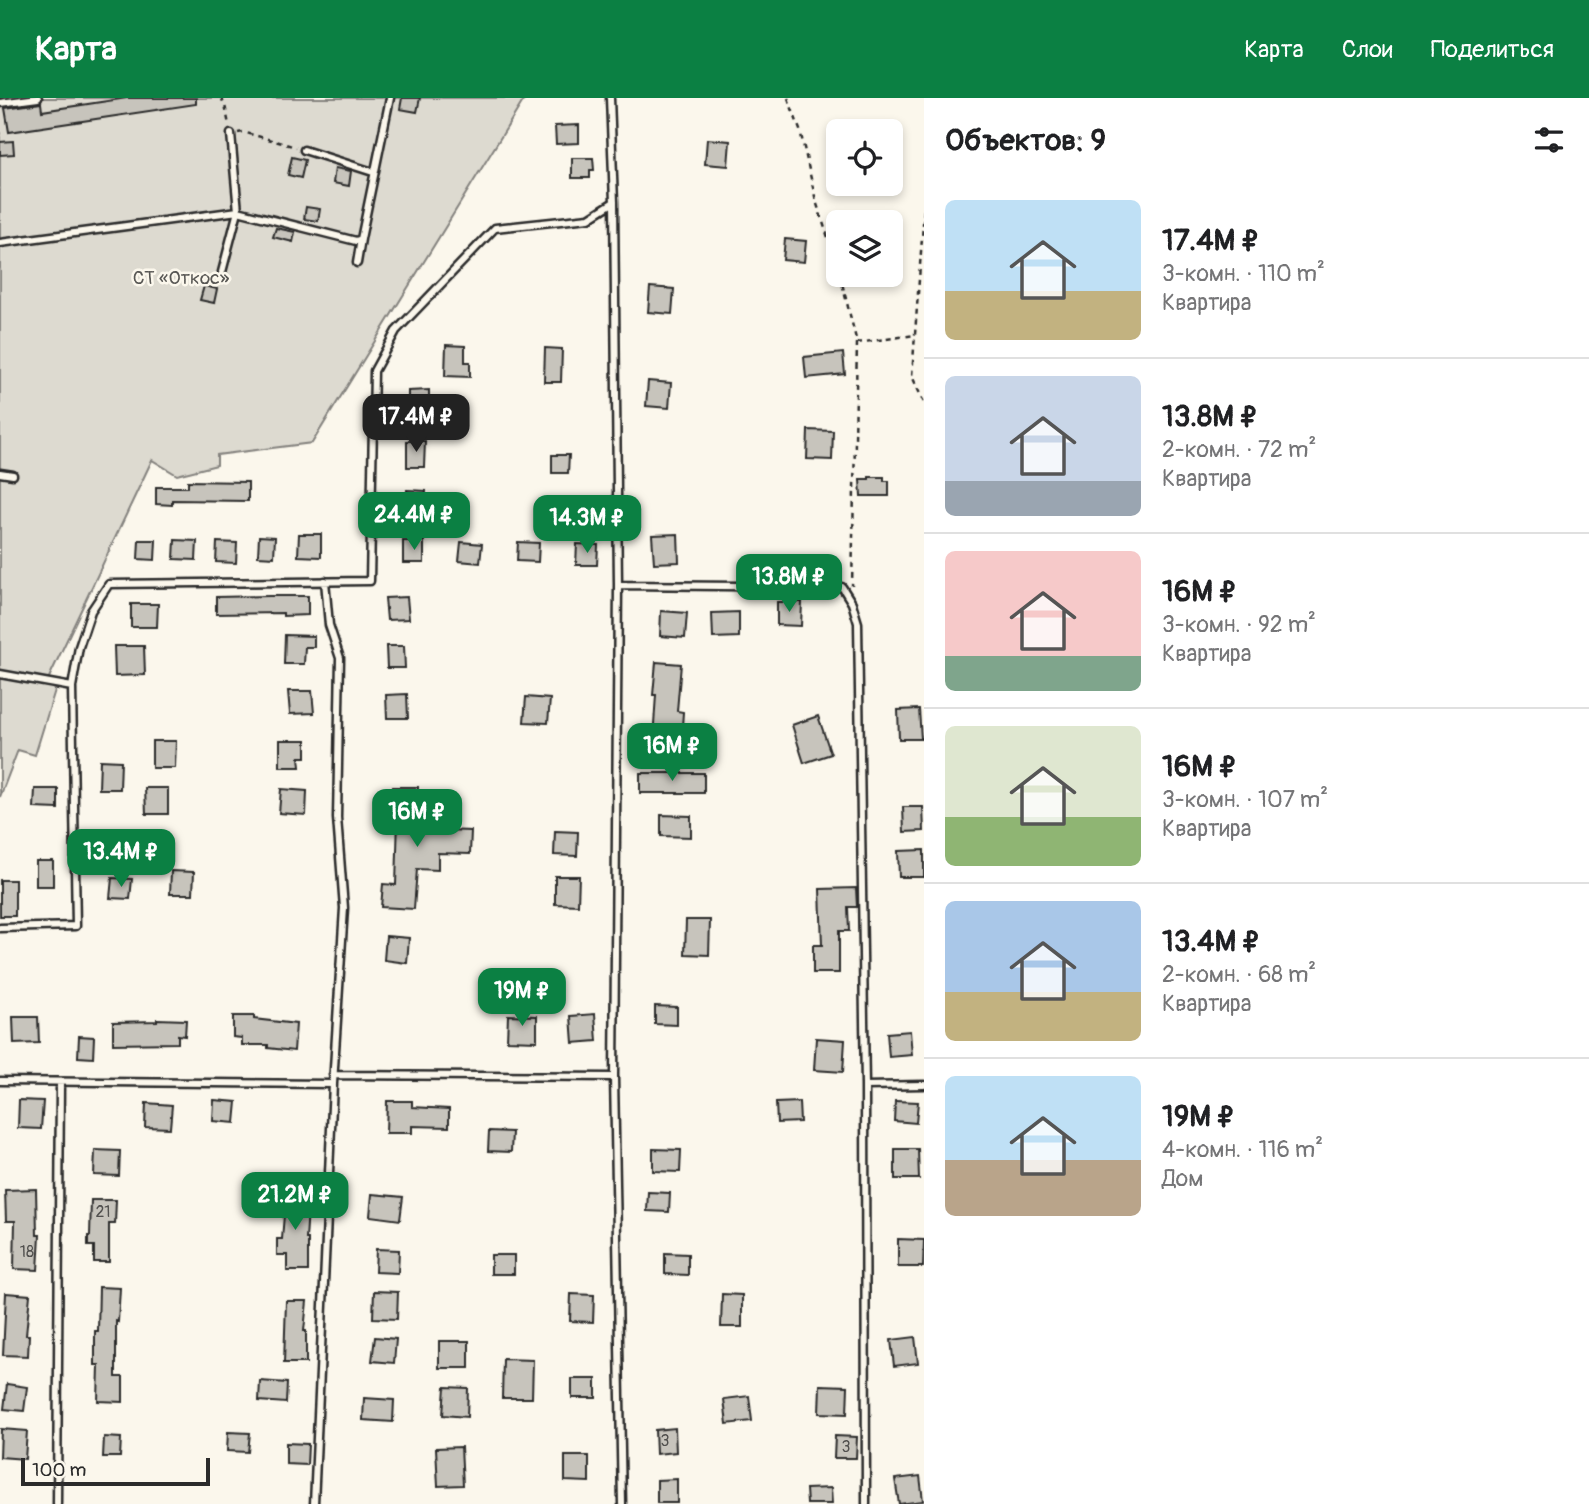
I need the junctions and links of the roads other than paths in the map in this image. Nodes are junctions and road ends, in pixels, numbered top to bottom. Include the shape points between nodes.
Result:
1 (38, 98) edge
2 (390, 98) edge
3 (610, 98) edge
4 (0, 103) edge
5 (231, 134) road end
6 (304, 150) road end
7 (373, 172) junction
8 (614, 202) junction
9 (238, 211) junction
10 (361, 239) junction
11 (0, 243) edge
12 (357, 262) dead end
13 (222, 272) dead end
14 (0, 473) edge
15 (13, 475) dead end
16 (325, 581) junction
17 (618, 585) junction
18 (0, 674) edge
19 (72, 687) junction
20 (0, 928) edge
21 (333, 1075) junction
22 (614, 1077) junction
23 (0, 1081) edge
24 (60, 1082) junction
25 (333, 1084) junction
26 (924, 1084) edge
27 (865, 1086) junction
28 (57, 1504) edge
29 (314, 1504) edge
30 (622, 1504) edge
31 (866, 1504) edge

1 - 4 lane
2 - 7 lane
3 - 8 lane
5 - 9 lane
6 - 7 lane
7 - 10 lane
8 - 16 lane via 589,218 495,228 396,331 374,371 370,581
8 - 17 lane
9 - 10 lane
9 - 11 lane
9 - 13 lane
10 - 12 lane
14 - 15 lane
16 - 19 lane via 109,584 92,611 79,647
16 - 21 lane via 329,625 340,658 337,818 344,908
17 - 22 lane
17 - 27 lane via 842,587 852,603 858,624
18 - 19 lane
19 - 20 lane via 76,926
21 - 22 lane
21 - 25 lane
22 - 30 lane
23 - 24 lane
24 - 25 lane
24 - 28 lane
25 - 29 lane
26 - 27 lane
27 - 31 lane

